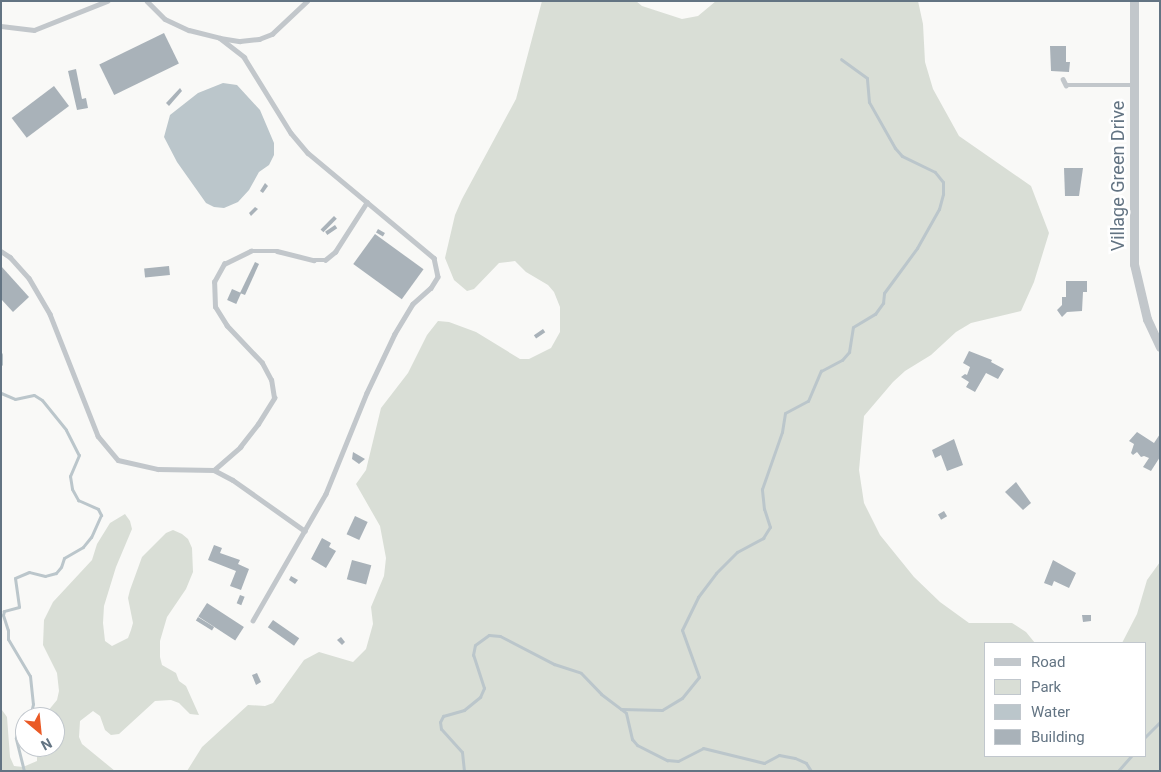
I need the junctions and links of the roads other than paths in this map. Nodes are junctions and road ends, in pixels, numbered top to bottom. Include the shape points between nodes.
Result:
1 (106, 1) edge
2 (147, 1) edge
3 (306, 1) edge
4 (1134, 1) edge
5 (1, 26) edge
6 (220, 38) junction
7 (1063, 79) dead end
8 (1133, 85) junction
9 (367, 202) junction
10 (1, 251) edge
11 (1160, 347) edge
12 (214, 470) junction
13 (305, 531) junction
14 (253, 621) dead end

1 - 5 lane via 34,30
2 - 6 lane via 165,19 189,30
3 - 6 lane via 272,34 250,40
4 - 8 street, Village Green Drive
6 - 9 lane via 244,57 291,133 308,153
7 - 8 lane via 1066,85
8 - 11 street, Village Green Drive via 1134,264 1147,319
9 - 12 lane via 335,252 325,260 276,251 251,251 224,264 214,282 215,308 227,326 262,363 271,380 274,398 240,447
9 - 13 lane via 434,258 438,277 413,304 395,334 326,494
10 - 12 lane via 29,278 50,314 98,436 107,450 118,460 133,465
12 - 13 lane
13 - 14 lane

